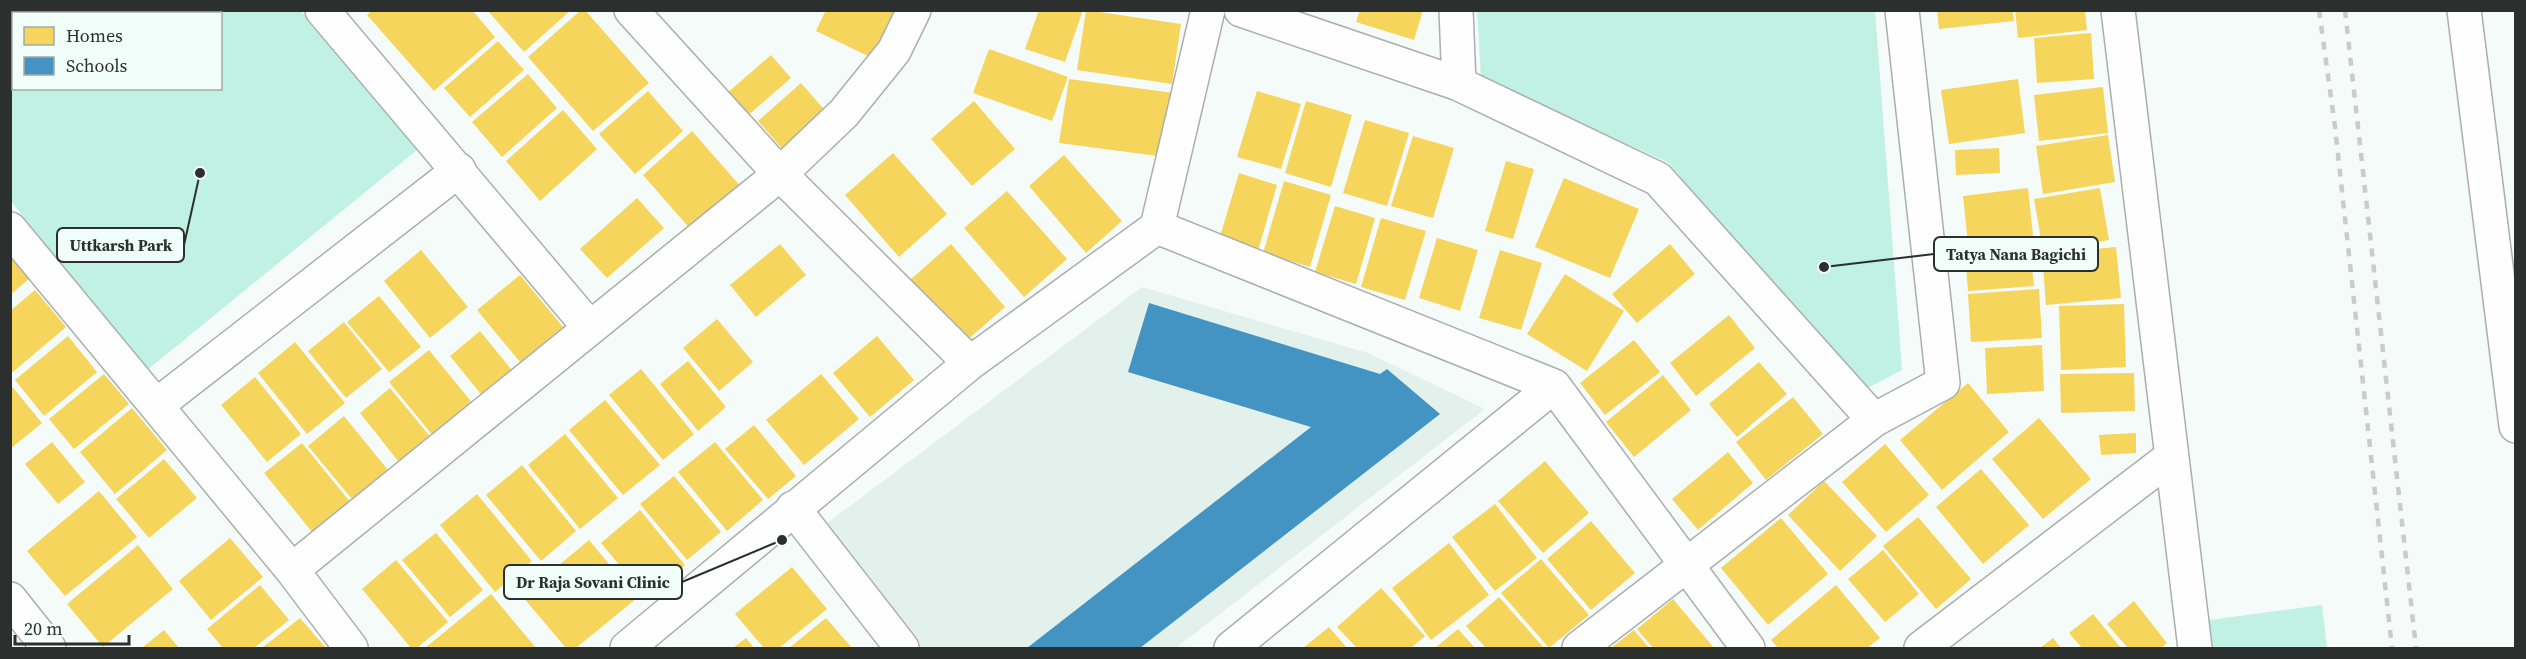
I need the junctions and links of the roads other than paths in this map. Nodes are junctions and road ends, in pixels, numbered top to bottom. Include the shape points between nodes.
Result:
1 (321, 10) edge
2 (632, 10) edge
3 (914, 10) edge
4 (1208, 10) edge
5 (1241, 10) edge
6 (1456, 10) edge
7 (1902, 10) edge
8 (2118, 10) edge
9 (2464, 10) edge
10 (1459, 84) junction
11 (459, 170) junction
12 (780, 174) junction
13 (1157, 227) junction
14 (10, 229) edge
15 (590, 328) junction
16 (970, 363) junction
17 (1554, 386) junction
18 (157, 405) junction
19 (1874, 420) junction
20 (2516, 426) edge
21 (2171, 457) junction
22 (793, 508) junction
23 (1688, 564) junction
24 (292, 570) junction
25 (10, 599) edge
26 (49, 648) edge
27 (351, 648) edge
28 (627, 648) edge
29 (902, 648) edge
30 (1231, 648) edge
31 (1580, 648) edge
32 (1748, 648) edge
33 (1921, 648) edge
34 (2195, 648) edge

1 - 11 street
2 - 12 street
3 - 12 street via 894,51 851,104
4 - 13 street
5 - 10 street
6 - 10 street
7 - 19 street via 1943,383
8 - 21 street
9 - 20 street
10 - 19 street via 1658,179
11 - 15 street
11 - 18 street
12 - 15 street
12 - 16 street
13 - 16 street
13 - 17 street
14 - 18 street
15 - 24 street
16 - 22 street
17 - 23 street
17 - 30 street
18 - 24 street
19 - 23 street
21 - 33 street
21 - 34 street
22 - 28 street
22 - 29 street
23 - 31 street
23 - 32 street
24 - 27 street
25 - 26 street

